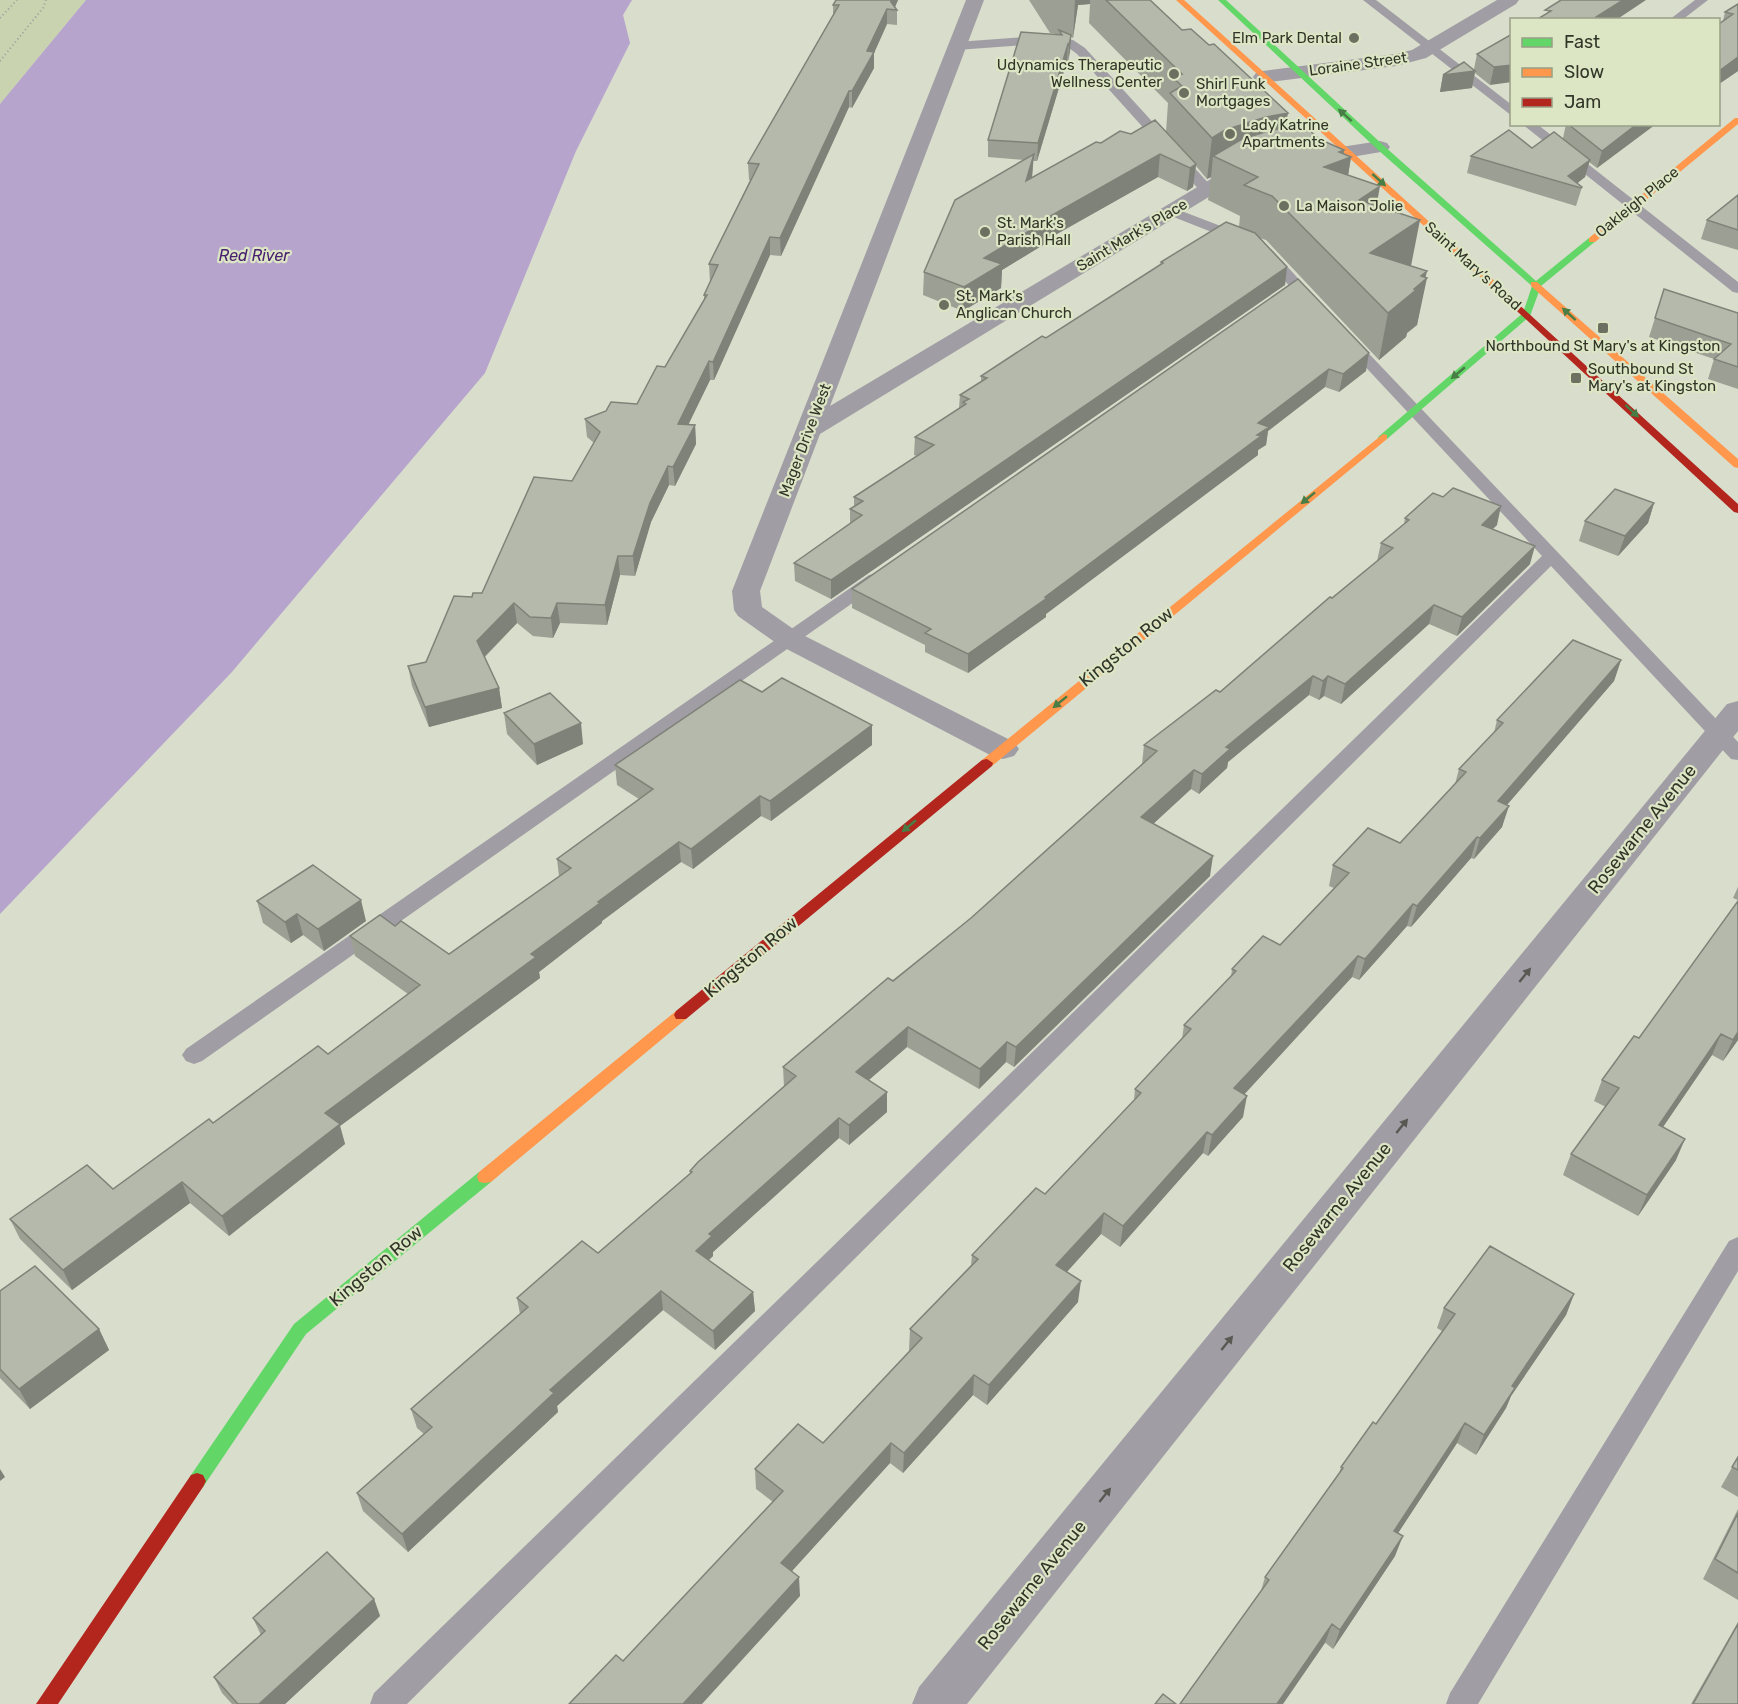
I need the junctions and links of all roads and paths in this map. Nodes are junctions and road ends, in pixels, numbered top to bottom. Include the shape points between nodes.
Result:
1 (17, 0) edge
2 (46, 0) edge
3 (975, 0) edge
4 (1180, 0) edge
5 (1222, 0) edge
6 (1368, 0) edge
7 (1510, 0) edge
8 (1702, 0) edge
9 (0, 18) edge
10 (1677, 18) edge
11 (957, 46) junction
12 (1430, 49) junction
13 (0, 61) edge
14 (1298, 72) junction
15 (1263, 77) junction
16 (1510, 110) edge
17 (1738, 120) edge
18 (1531, 126) edge
19 (1380, 147) junction
20 (1347, 152) junction
21 (1295, 160) edge
22 (1272, 164) edge
23 (1207, 190) junction
24 (1632, 205) junction
25 (1171, 212) junction
26 (1297, 285) junction
27 (1537, 285) junction
28 (1738, 289) edge
29 (1277, 299) edge
30 (1321, 311) edge
31 (1527, 314) junction
32 (1337, 328) edge
33 (1414, 411) junction
34 (810, 429) junction
35 (1738, 465) edge
36 (1738, 510) edge
37 (1552, 556) junction
38 (886, 571) edge
39 (789, 639) junction
40 (1732, 733) edge
41 (1003, 749) junction
42 (194, 1055) dead end
43 (1738, 1248) edge
44 (46, 1704) edge
45 (385, 1704) edge
46 (936, 1704) edge
47 (1461, 1704) edge

1 - 9 path
2 - 13 path via 44,8
3 - 11 street, Mager Drive West
4 - 15 main road, Saint Mary’s Road
5 - 14 main road, Saint Mary’s Road
6 - 12 lane
7 - 12 street, Loraine Street
8 - 10 lane
11 - 23 lane via 1052,39 1069,42
11 - 34 street, Mager Drive West
12 - 14 street, Loraine Street via 1396,60
12 - 16 lane
14 - 15 street, Loraine Street
19 -> 14 main road, Saint Mary’s Road
15 - 20 main road, Saint Mary’s Road
17 - 24 main road, Oakleigh Place
18 - 24 lane
19 - 20 street
19 - 27 main road, Saint Mary’s Road
20 - 21 street
20 -> 31 main road, Saint Mary’s Road
22 - 23 street, Saint Mark's Place via 1244,171
23 - 25 street, Saint Mark's Place
24 - 27 main road, Oakleigh Place
24 - 28 lane
25 - 26 lane via 1259,245
25 - 34 street, Saint Mark's Place
26 - 29 lane
26 - 30 lane
27 - 31 main road
35 -> 27 main road, Saint Mary’s Road
31 -> 33 main road, Kingston Row
31 -> 36 main road, Saint Mary’s Road
32 - 33 lane
33 - 37 lane
33 -> 41 main road, Kingston Row
34 - 39 street, Mager Drive West via 746,591 748,610
37 - 40 lane
37 - 45 lane
38 - 39 lane
39 - 41 street, Mager Drive West
39 - 42 lane
46 -> 40 street, Rosewarne Avenue
41 -> 44 main road, Kingston Row via 300,1329
43 - 47 lane

